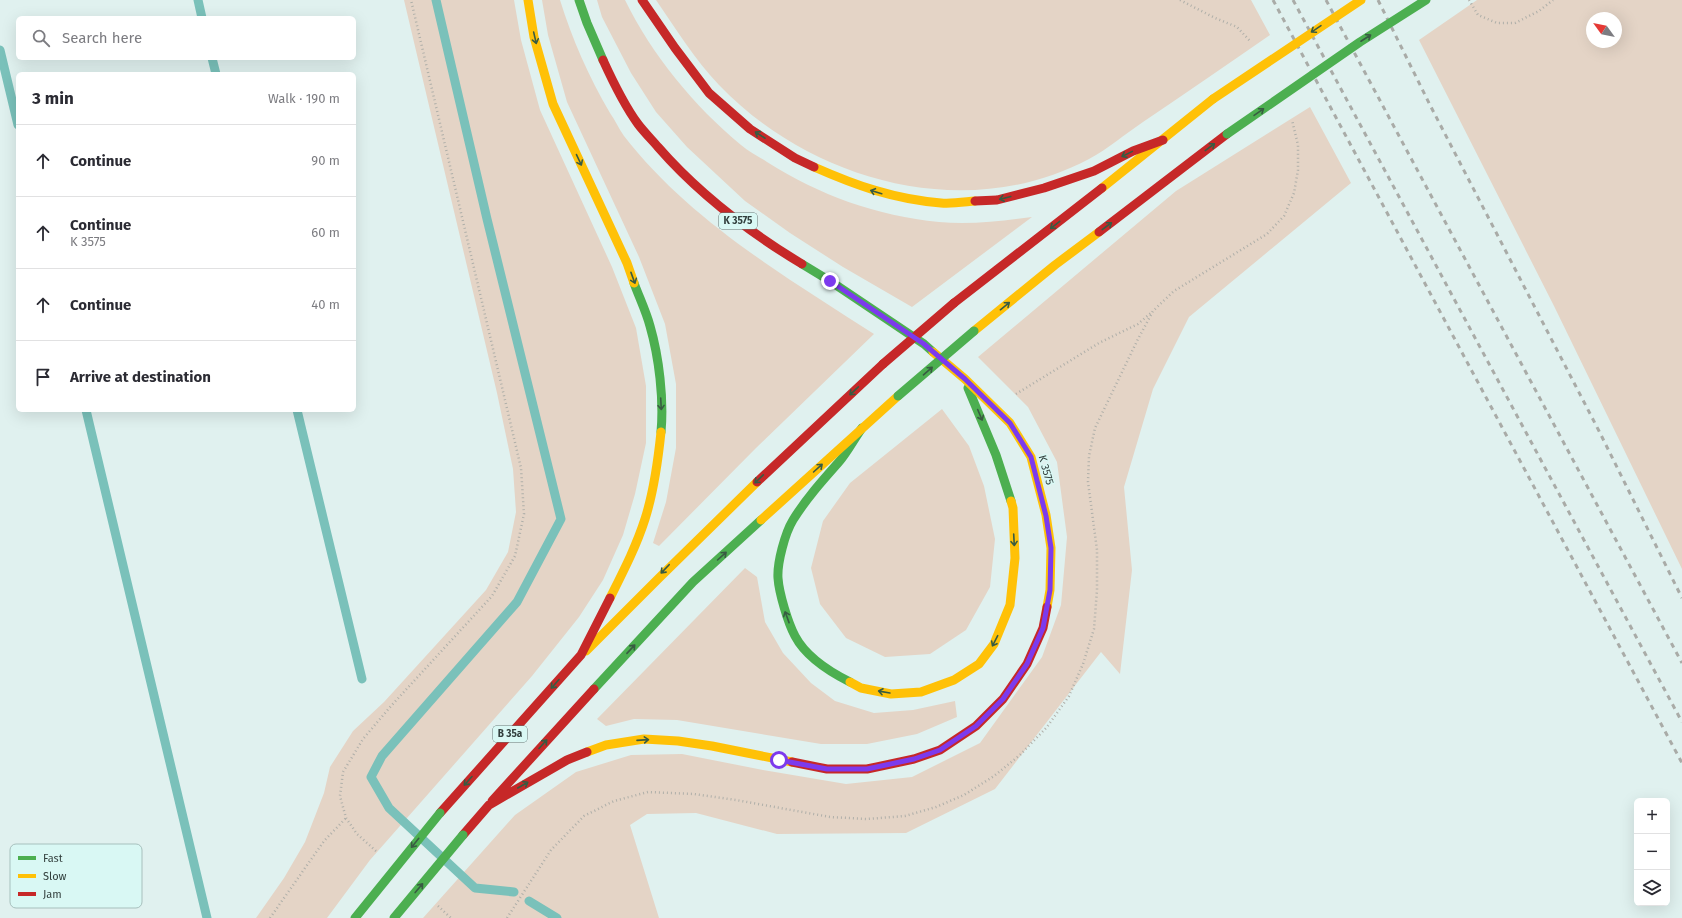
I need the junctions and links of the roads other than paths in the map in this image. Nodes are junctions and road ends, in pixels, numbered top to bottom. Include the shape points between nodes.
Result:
1 (528, 0) edge
2 (579, 0) edge
3 (642, 0) edge
4 (1361, 0) edge
5 (1426, 0) edge
6 (1163, 140) junction
7 (965, 379) junction
8 (862, 428) junction
9 (581, 655) junction
10 (489, 804) junction
11 (355, 918) edge
12 (394, 918) edge

1 -> 9 main road via 534,37 553,104 627,264 650,326 659,373 662,421 657,468 645,519 627,564
2 - 7 main road, K 3575 via 586,23 613,82 638,124 673,164 725,212 772,246 830,281 924,344
6 -> 3 main road via 1094,171 1044,188 996,200 942,203 888,195 852,184 795,158 750,129 709,93
4 -> 6 main road, B 35a, bridge via 1213,99
8 -> 5 main road, B 35a, bridge via 1055,265 1227,134 1360,42
6 -> 9 main road, B 35a, bridge via 954,303 883,364 774,464
7 -> 8 main road via 996,455 1013,508 1015,558 1010,605 994,644 979,664 954,680 921,692 891,694 861,688 833,674 808,654 795,637 785,610 778,578 782,550 792,521 820,482 839,462
10 -> 7 main road, K 3575 via 567,760 606,745 644,739 678,741 827,769 867,769 914,759 940,750 976,726 1003,699 1027,664 1043,628 1050,590 1051,548 1031,457 1010,423
10 -> 8 main road, B 35a via 693,582
9 -> 11 main road, B 35a, bridge via 440,813
12 -> 10 main road, B 35a, bridge

